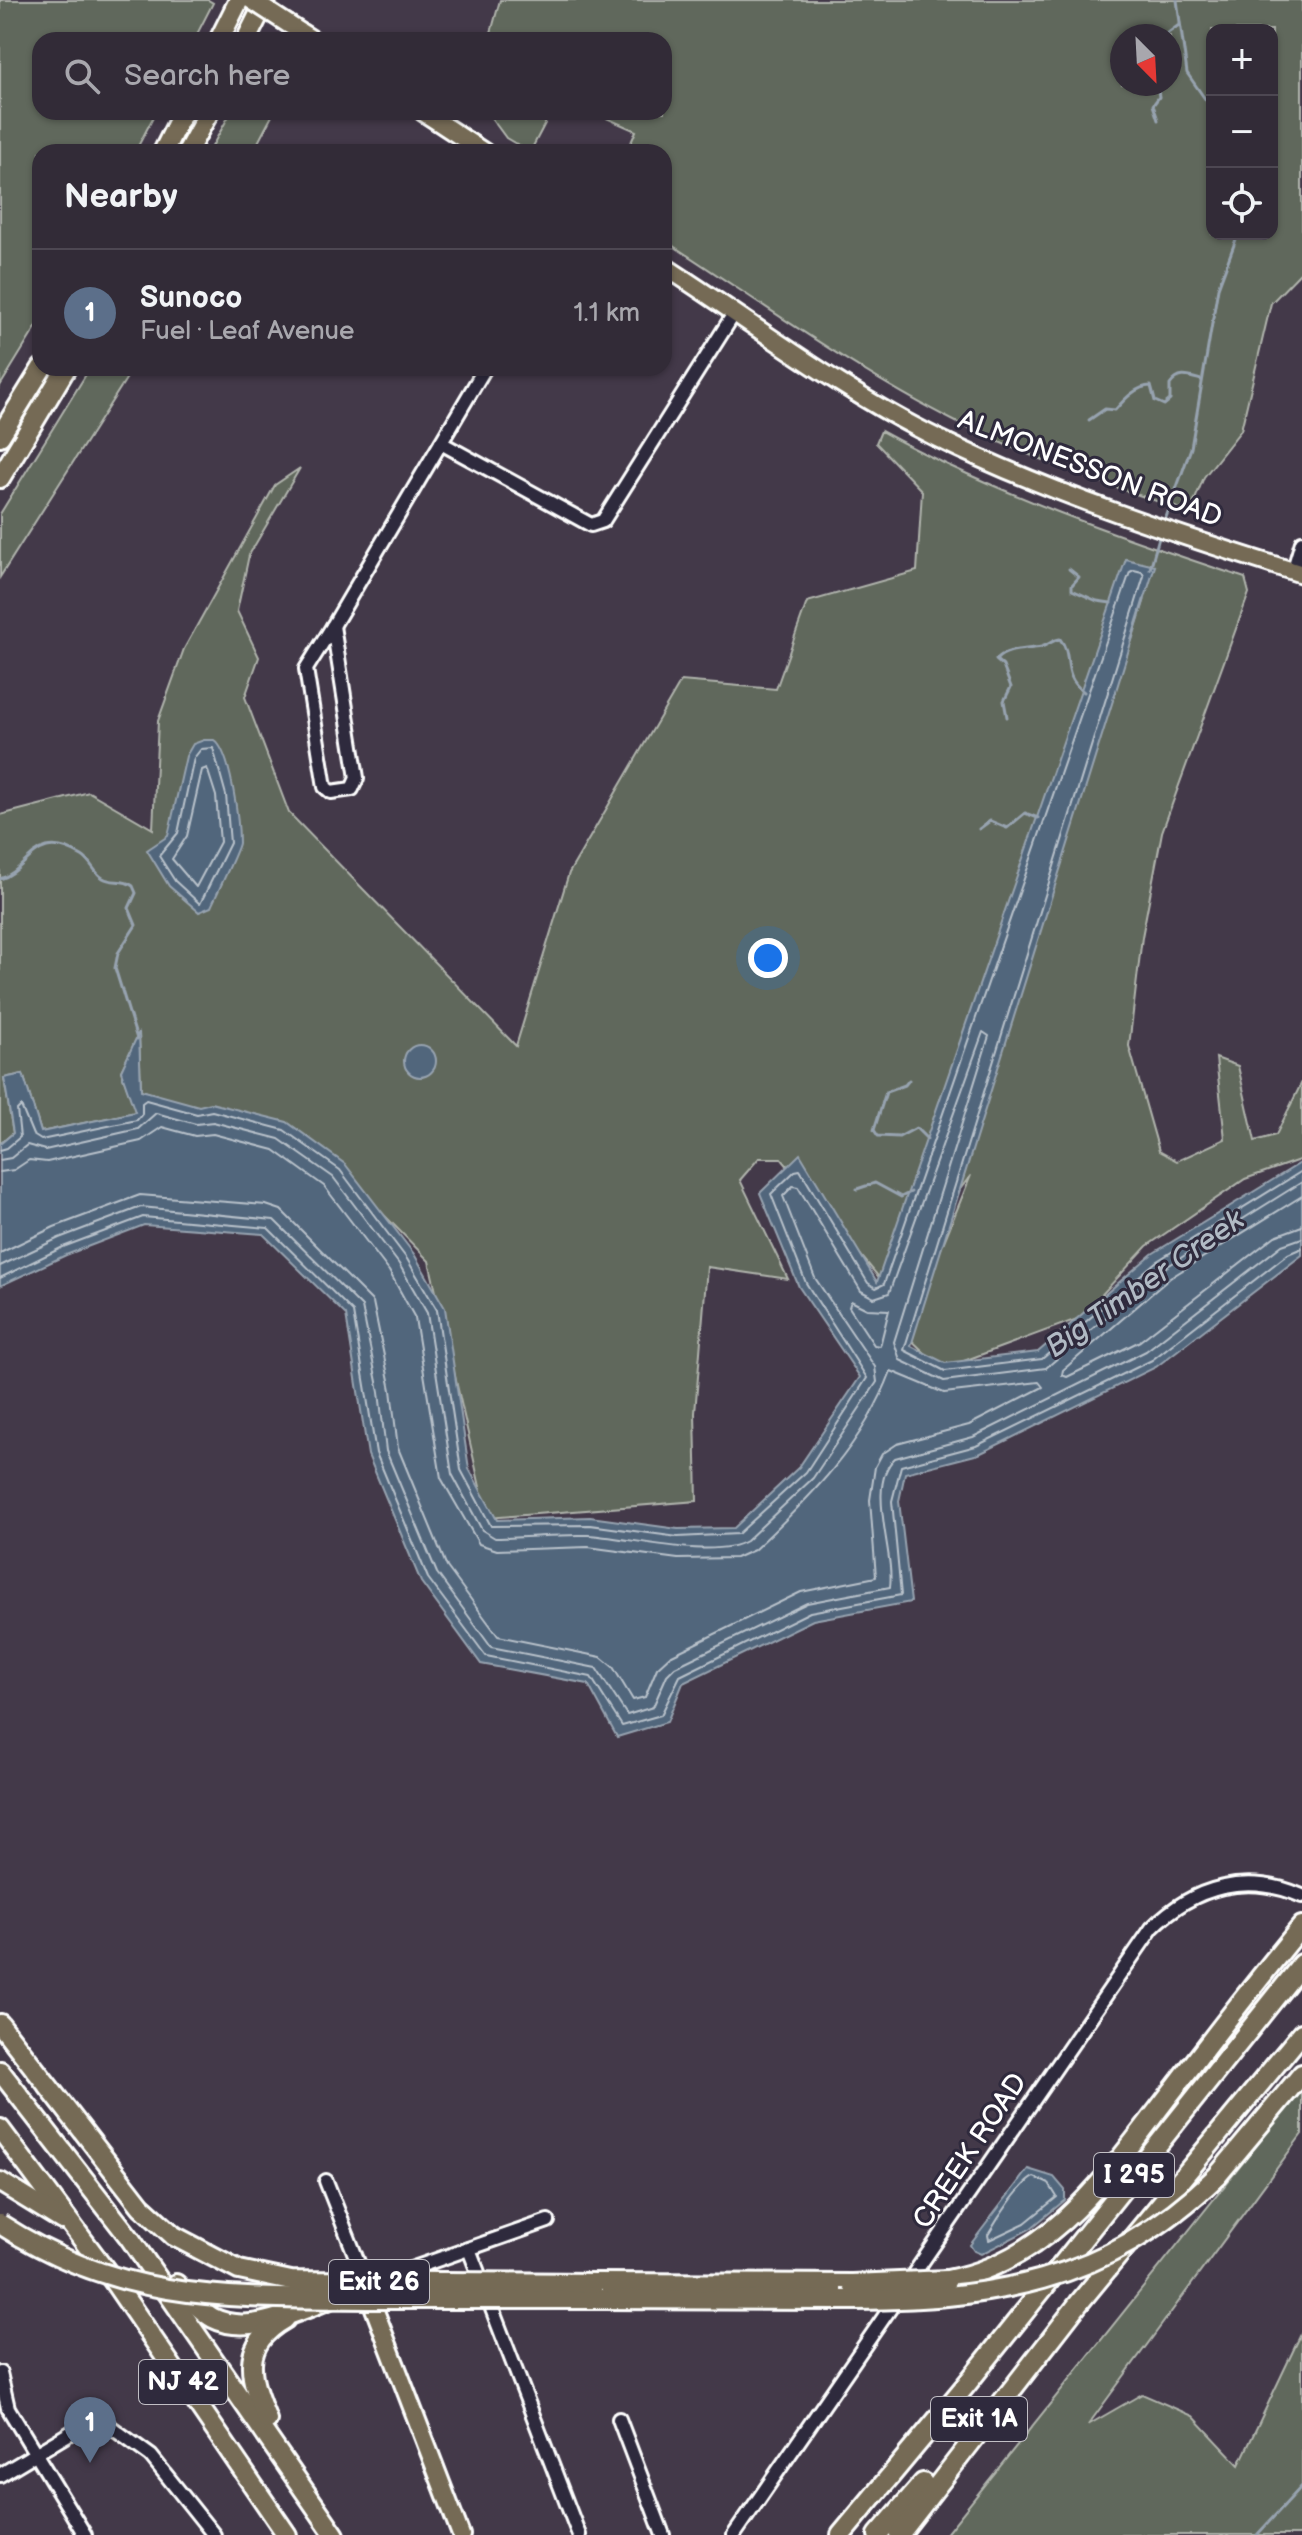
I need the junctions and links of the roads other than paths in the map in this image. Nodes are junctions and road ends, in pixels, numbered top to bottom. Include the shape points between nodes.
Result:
1 (239, 0) edge
2 (251, 0) edge
3 (266, 0) edge
4 (223, 32) edge
5 (250, 32) edge
6 (300, 32) edge
7 (179, 120) edge
8 (205, 120) edge
9 (435, 120) edge
10 (167, 144) edge
11 (191, 144) edge
12 (472, 144) edge
13 (672, 271) edge
14 (735, 312) junction
15 (37, 376) edge
16 (61, 376) edge
17 (480, 376) edge
18 (0, 436) edge
19 (441, 443) junction
20 (0, 478) edge
21 (1302, 542) edge
22 (1298, 573) edge
23 (333, 626) junction
24 (1300, 1895) edge
25 (1302, 1926) edge
26 (1302, 1964) edge
27 (0, 2024) edge
28 (1302, 2033) edge
29 (0, 2071) edge
30 (1302, 2074) edge
31 (0, 2129) edge
32 (326, 2181) dead end
33 (0, 2182) edge
34 (548, 2221) dead end
35 (0, 2224) edge
36 (77, 2231) junction
37 (129, 2237) junction
38 (469, 2249) junction
39 (365, 2285) junction
40 (599, 2291) junction
41 (1079, 2303) junction
42 (301, 2310) junction
43 (0, 2373) edge
44 (966, 2385) junction
45 (619, 2419) dead end
46 (36, 2452) junction
47 (283, 2456) junction
48 (0, 2475) edge
49 (85, 2535) edge
50 (214, 2535) edge
51 (287, 2535) edge
52 (335, 2535) edge
53 (461, 2535) edge
54 (579, 2535) edge
55 (663, 2535) edge
56 (734, 2535) edge
57 (841, 2535) edge
58 (856, 2535) edge
59 (878, 2535) edge
60 (899, 2535) edge

1 - 4 highway
2 - 6 main road, bridge
3 - 5 highway
7 - 10 highway
8 - 11 highway
9 - 12 main road
13 - 14 main road, ALMONESSON ROAD
14 - 19 street via 603,521 591,525
14 - 22 main road, ALMONESSON ROAD via 935,437 1148,524
15 - 18 highway
16 - 20 highway
17 - 19 street
19 - 23 street
21 - 22 street
23 - 23 street via 306,669 325,787 331,792 352,789 357,778
24 - 56 street, CREEK ROAD via 1265,1884 1227,1885 1185,1901 1152,1928
25 - 40 highway, Exit 26, bridge via 1073,2214 1017,2255 947,2280
26 - 44 highway, I 295
27 - 40 highway, Exit 26, bridge via 141,2206 174,2236 239,2270 291,2281
28 - 41 highway, I 295
29 - 37 highway, NJ 42
30 - 40 highway, bridge via 1217,2176 1136,2237 1046,2278 957,2297 841,2300
31 - 36 highway, NJ 42
32 - 39 street
33 - 36 highway
34 - 38 street
35 - 40 highway, bridge via 109,2276 184,2294 253,2298
36 - 51 highway, NJ 42
37 - 42 highway via 214,2318 246,2325
37 - 47 highway, NJ 42
38 - 39 street
38 - 54 street
39 - 42 highway
39 - 53 main road
41 - 59 highway, Exit 1A
41 - 60 highway, I 295
42 - 47 highway via 265,2333 251,2362 256,2392
43 - 46 street via 8,2408
44 - 57 highway, I 295
44 - 58 highway
45 - 55 street
46 - 48 street
46 - 49 street
46 - 50 street via 97,2417 151,2456
47 - 52 highway, NJ 42

